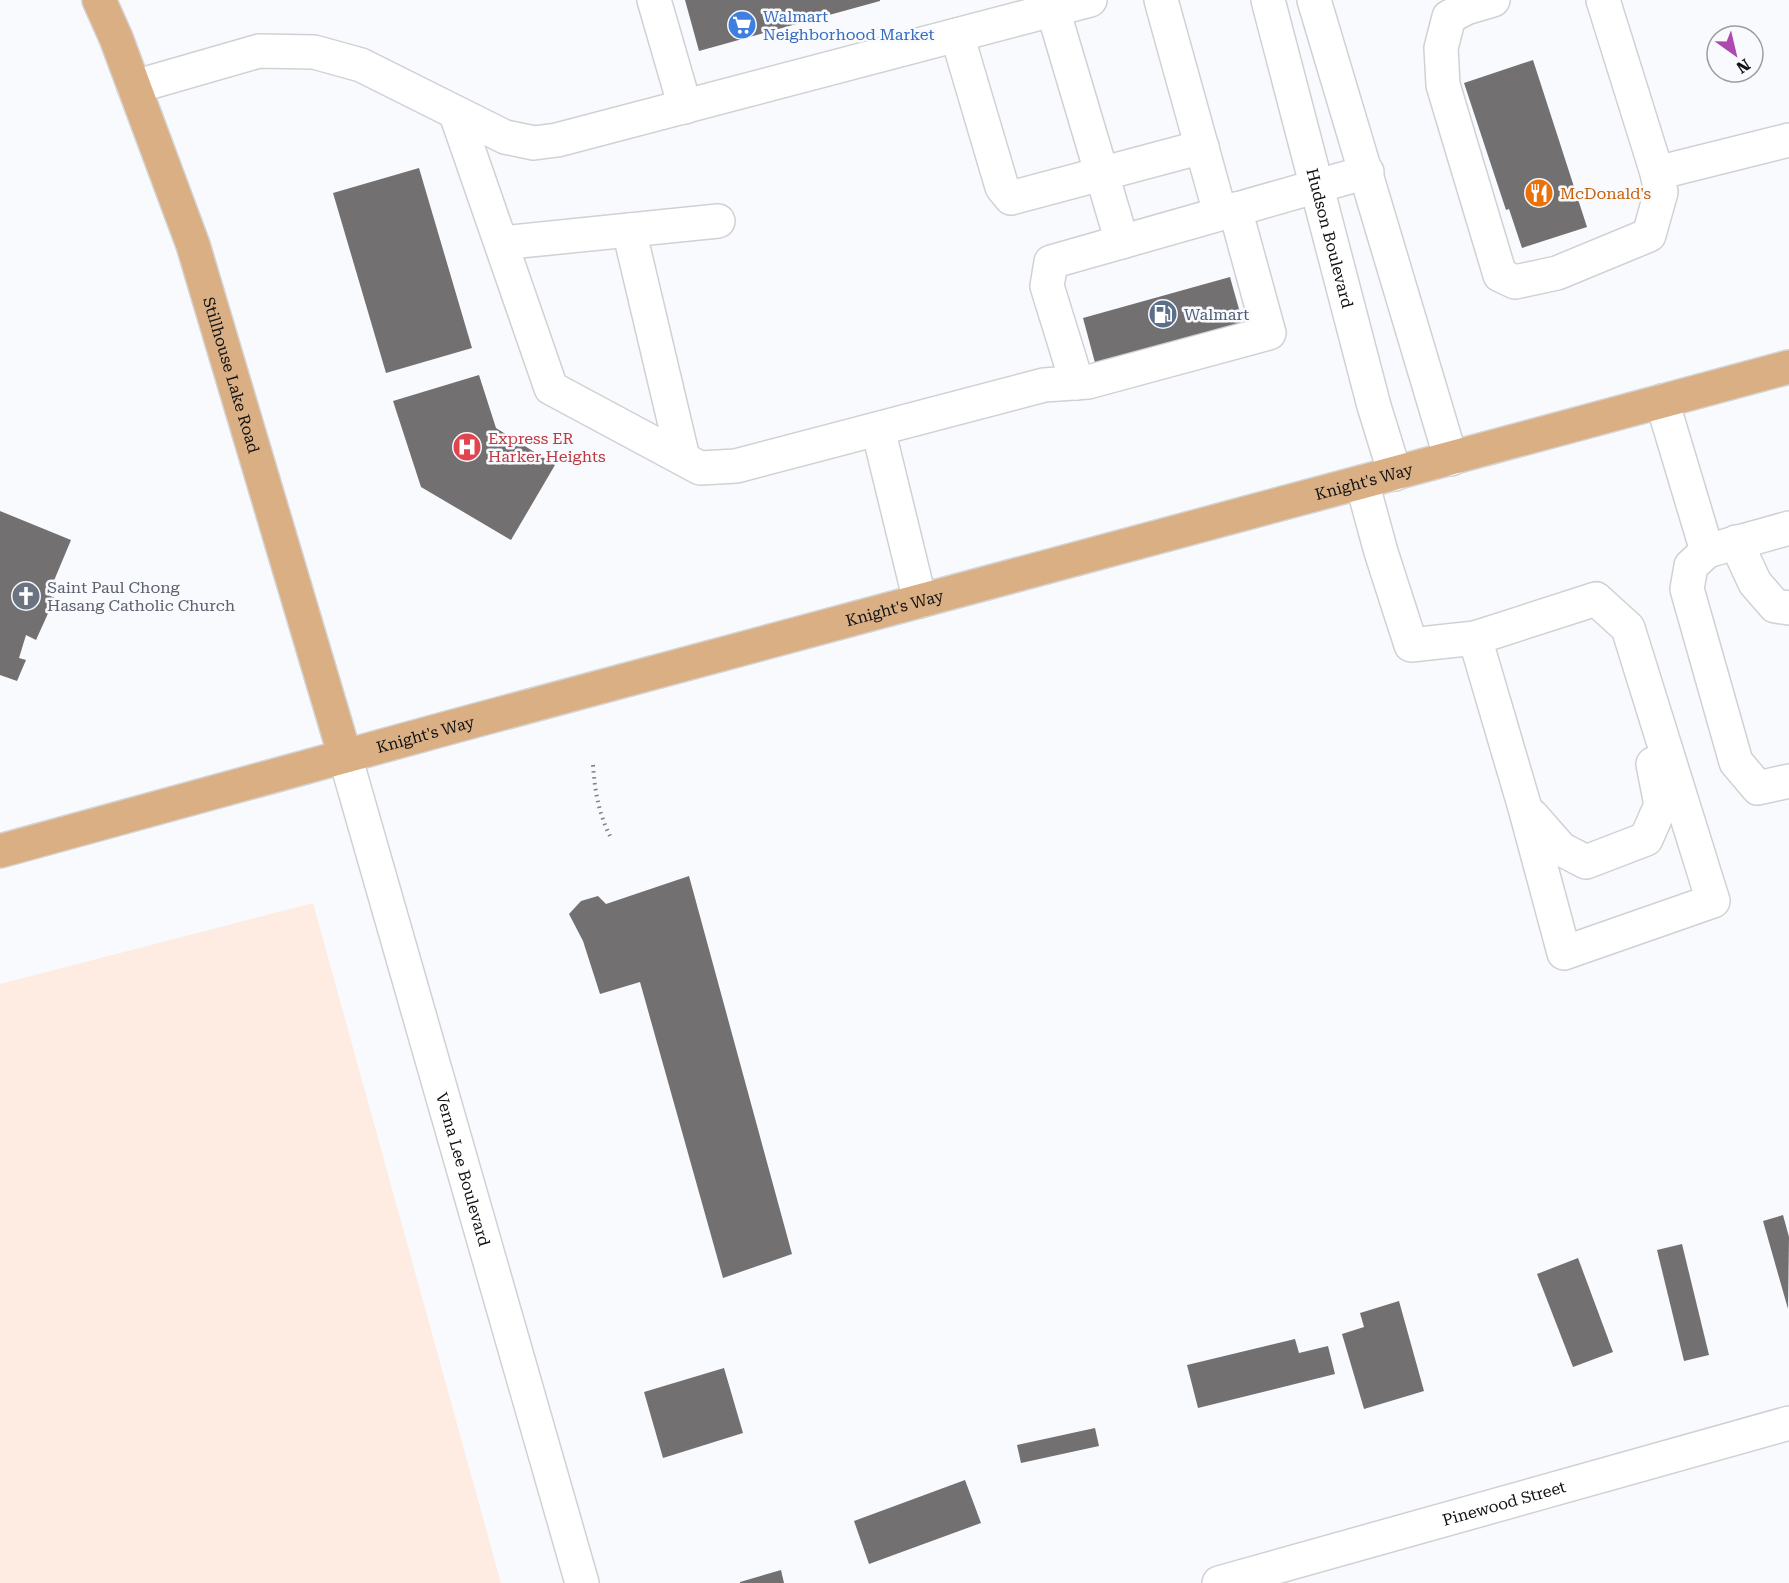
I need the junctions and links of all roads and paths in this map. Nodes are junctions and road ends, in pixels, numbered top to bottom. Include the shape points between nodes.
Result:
1 (99, 0) edge
2 (654, 0) edge
3 (1161, 0) edge
4 (1268, 0) edge
5 (1314, 0) edge
6 (1493, 0) edge
7 (1603, 0) edge
8 (1076, 3) edge
9 (957, 35) junction
10 (134, 87) junction
11 (685, 107) junction
12 (456, 114) junction
13 (1789, 140) edge
14 (1202, 147) junction
15 (1367, 172) junction
16 (1657, 173) junction
17 (1102, 174) junction
18 (1316, 186) junction
19 (1228, 211) junction
20 (718, 221) dead end
21 (629, 230) junction
22 (1122, 242) junction
23 (501, 243) junction
24 (1789, 367) edge
25 (1077, 383) junction
26 (1662, 401) junction
27 (878, 429) junction
28 (683, 458) junction
29 (1451, 459) junction
30 (1395, 474) junction
31 (1362, 482) junction
32 (1789, 528) edge
33 (1721, 547) junction
34 (920, 601) junction
35 (1789, 608) edge
36 (1629, 628) junction
37 (1475, 638) junction
38 (345, 756) junction
39 (592, 765) dead end
40 (1789, 781) edge
41 (1525, 808) junction
42 (612, 840) dead end
43 (0, 851) edge
44 (1789, 1423) edge
45 (582, 1583) edge
46 (1219, 1583) edge

1 - 10 main road, Stillhouse Lake Road
2 - 11 street
3 - 14 street
4 - 18 street, Hudson Boulevard
5 - 15 street
6 - 16 street via 1449,17 1440,48 1443,85 1500,275 1515,282 1557,273 1649,235 1661,192
7 - 16 street
8 - 9 street
8 - 17 street
9 - 11 street
9 - 17 street via 1002,187 1011,198
10 - 12 street via 259,51 314,52 360,65
10 - 38 main road, Stillhouse Lake Road via 193,245
11 - 12 street via 557,140 534,142 505,137
12 - 23 street
13 - 16 street
14 - 17 street
14 - 19 street
15 - 18 street
15 - 29 street
17 - 22 street
18 - 19 street
18 - 30 street, Hudson Boulevard
19 - 22 street
19 - 25 street via 1269,333
20 - 21 street
21 - 23 street
21 - 28 street
22 - 25 street via 1051,262 1047,286
23 - 28 street via 551,388
24 - 26 main road, Knight's Way
25 - 27 street via 1044,385
26 - 29 main road, Knight's Way
26 - 33 street
27 - 28 street via 736,466 700,468
27 - 34 street
29 - 30 main road, Knight's Way
30 - 31 main road, Knight's Way
31 - 34 main road, Knight's Way
31 - 37 street via 1411,645
32 - 33 street
33 - 35 street via 1775,606
33 - 40 street via 1691,566 1687,589 1736,762 1758,788
34 - 38 main road, Knight's Way
36 - 37 street via 1596,599
36 - 41 street via 1621,672 1653,766 1661,805 1646,838 1586,862 1560,849
36 - 41 street via 1713,902 1564,953
37 - 41 street
38 - 43 main road, Knight's Way
38 - 45 street, Verna Lee Boulevard
39 - 42 path via 602,822
44 - 46 street, Pinewood Street

